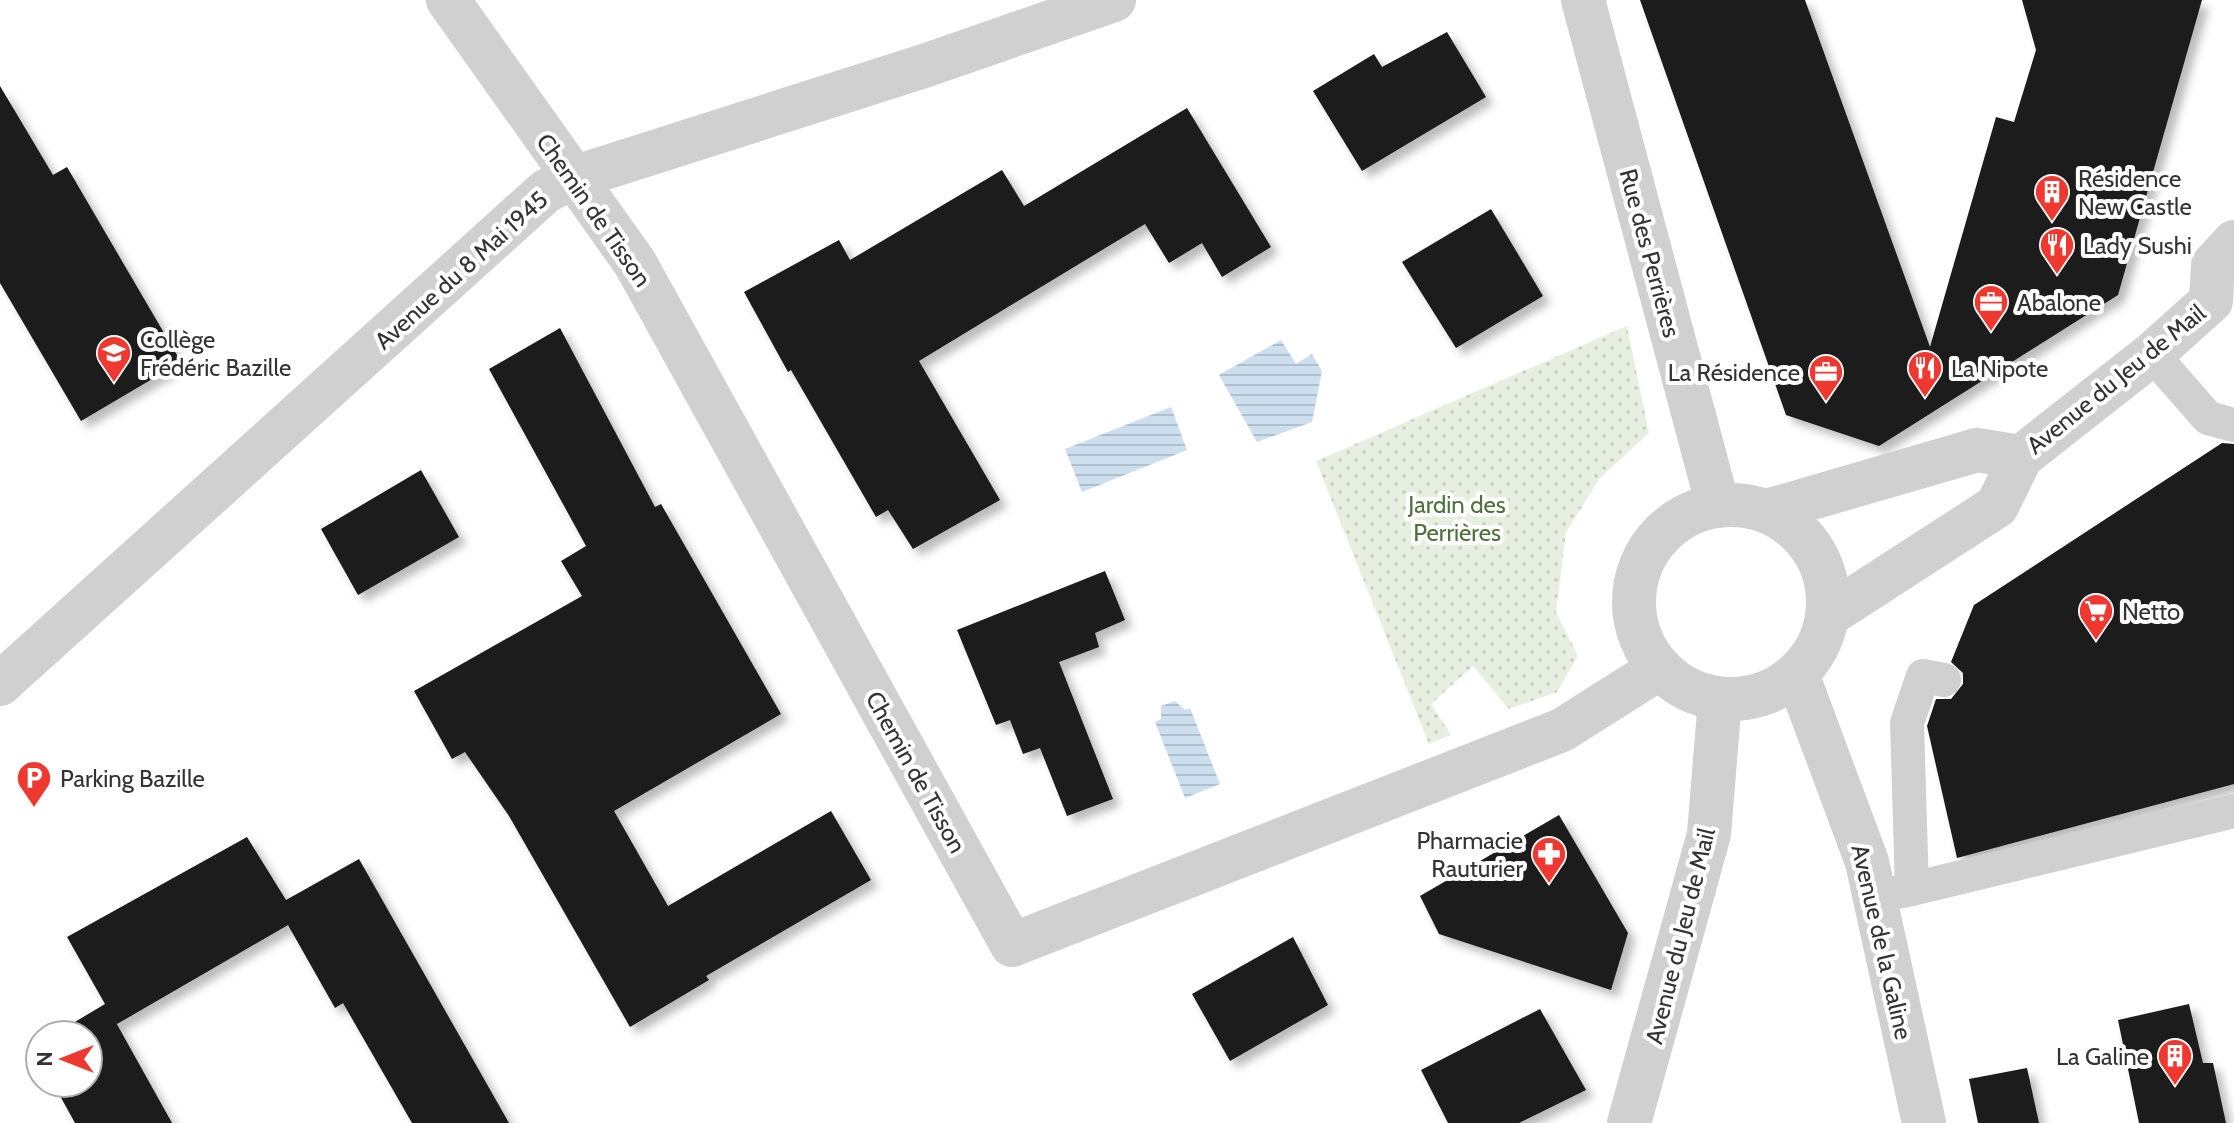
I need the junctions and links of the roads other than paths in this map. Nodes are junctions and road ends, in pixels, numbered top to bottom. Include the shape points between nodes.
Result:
1 (448, 0) edge
2 (1114, 0) edge
3 (1583, 0) edge
4 (1065, 7) edge
5 (573, 178) junction
6 (2234, 242) edge
7 (2222, 306) edge
8 (2152, 354) junction
9 (2234, 425) edge
10 (2021, 457) junction
11 (1718, 506) junction
12 (1767, 511) junction
13 (1827, 616) junction
14 (1660, 668) junction
15 (1797, 674) junction
16 (1944, 680) dead end
17 (0, 684) edge
18 (1720, 699) junction
19 (2234, 811) edge
20 (1893, 894) junction
21 (1629, 1123) edge
22 (1924, 1123) edge

1 - 5 street, Chemin de Tisson
2 - 4 street, Avenue du 8 Mai 1945
3 - 11 street, Rue des Perrières
4 - 5 street, Avenue du 8 Mai 1945 via 924,66
5 - 14 street, Chemin de Tisson via 635,263 1012,945 1562,730
5 - 17 street, Avenue du 8 Mai 1945 via 546,191
6 - 7 street, Avenue du Jeu de Mail via 2213,265
7 - 8 street, Avenue du Jeu de Mail
8 - 9 lane via 2208,418
8 - 10 street, Avenue du Jeu de Mail
10 - 12 street, Avenue du Jeu de Mail via 1977,450
10 - 13 street, Avenue du Jeu de Mail via 1997,506
11 - 12 street, Avenue du Jeu de Mail
11 - 14 street, Avenue du Jeu de Mail via 1690,514 1664,531 1646,555 1636,583 1635,613 1643,643
12 - 13 street, Avenue du Jeu de Mail via 1794,527 1815,552 1826,583
13 - 15 street, Avenue du Jeu de Mail via 1818,647
14 - 18 street, Avenue du Jeu de Mail via 1697,693
15 - 18 street, Avenue du Jeu de Mail via 1761,694
15 - 20 street, Avenue de la Galine via 1867,862
16 - 20 lane via 1923,676 1907,723
18 - 21 street, Avenue du Jeu de Mail via 1709,834
19 - 20 lane
20 - 22 street, Avenue de la Galine

